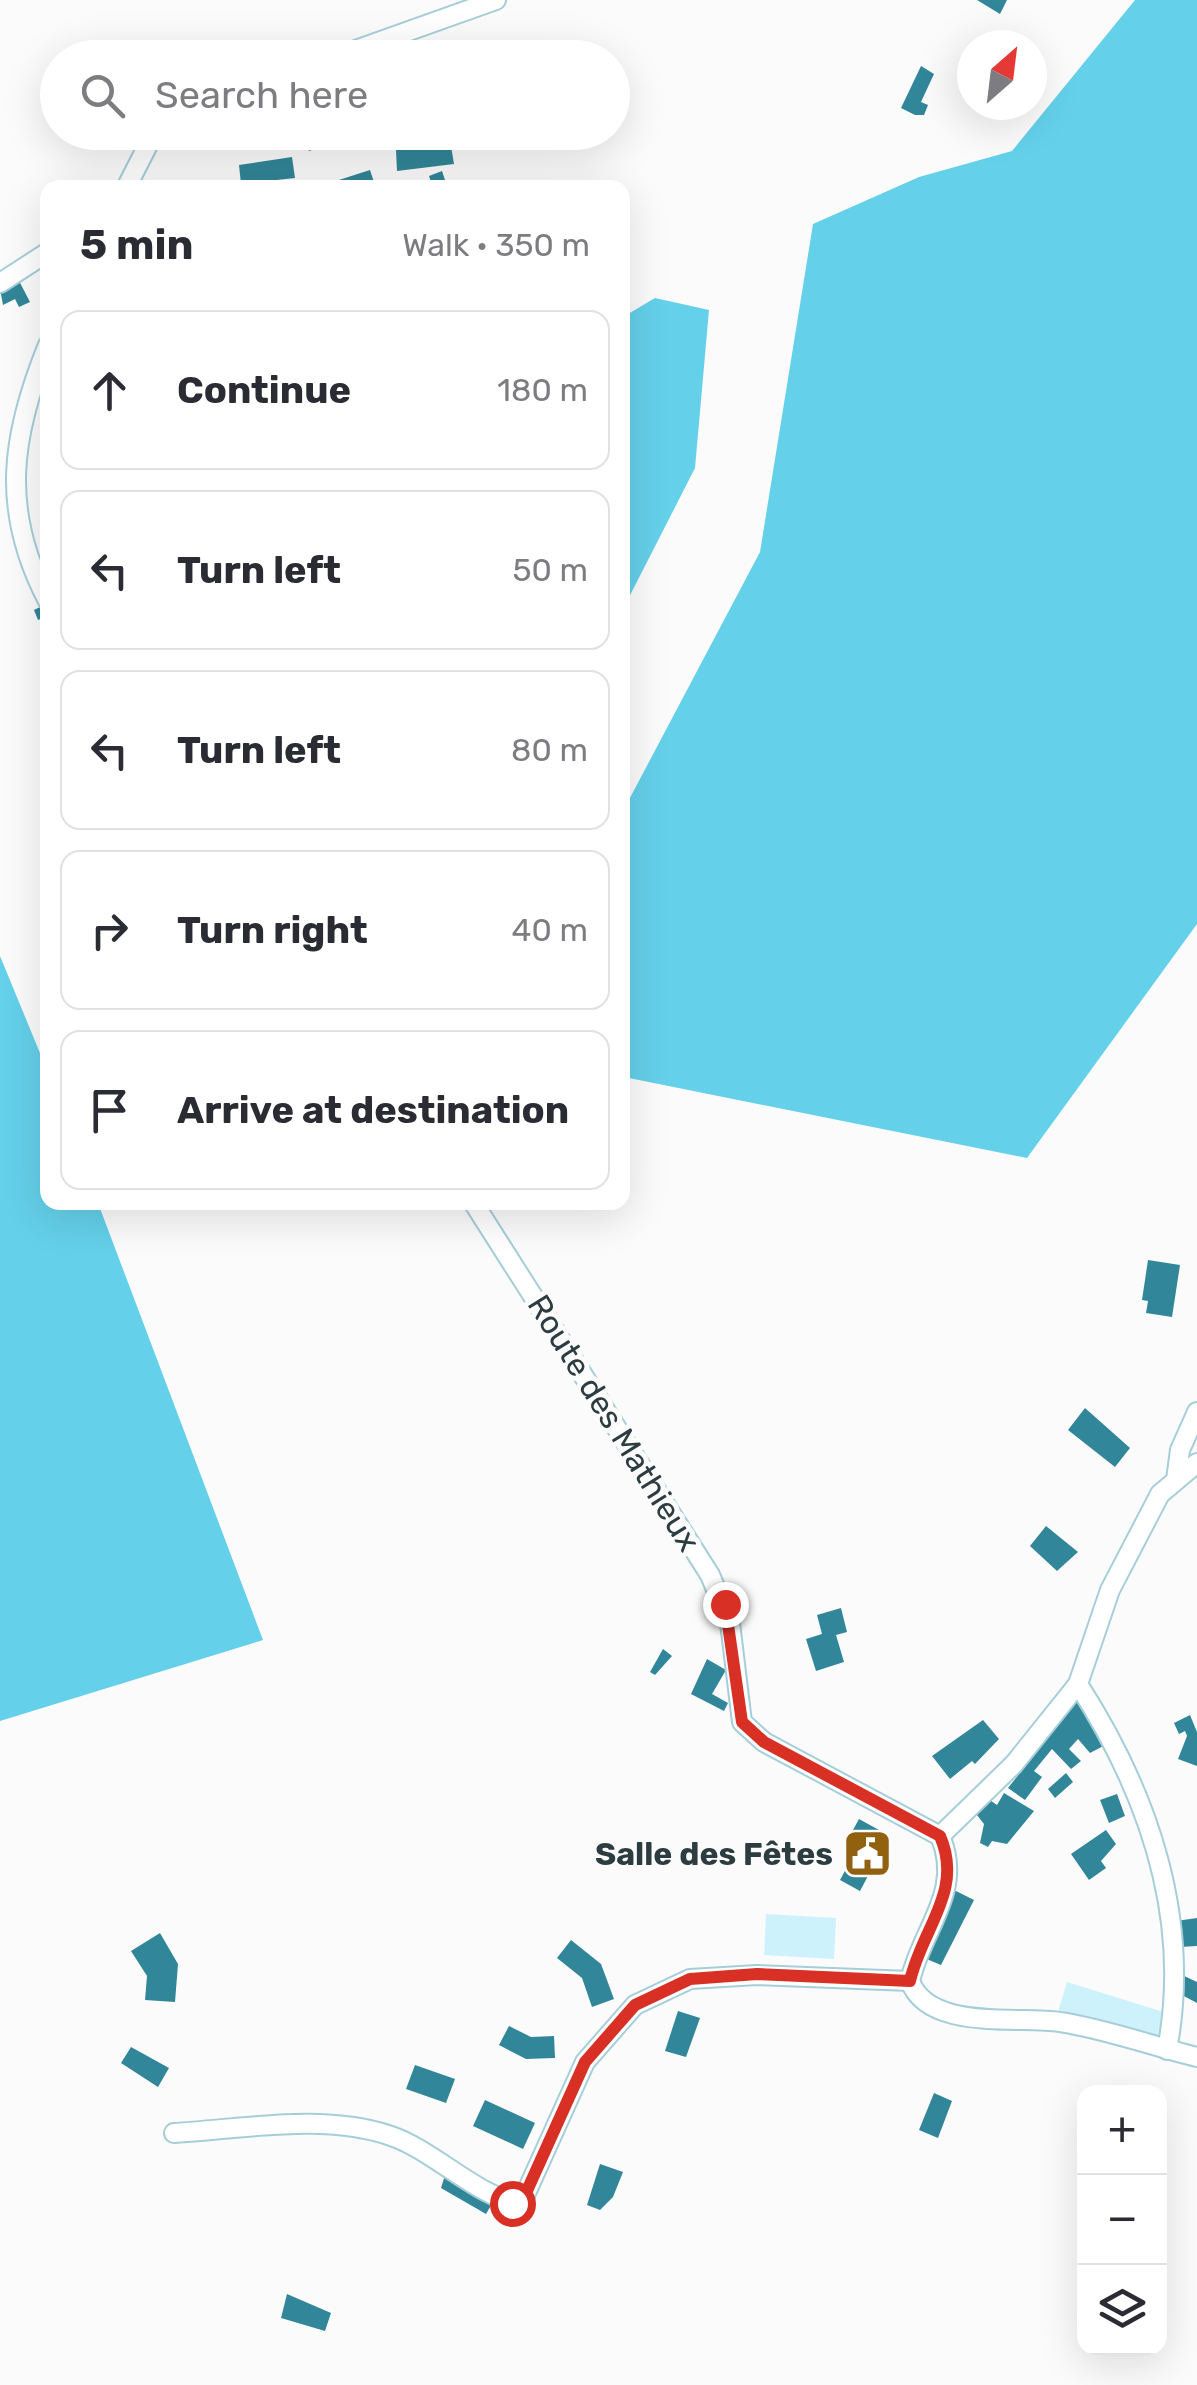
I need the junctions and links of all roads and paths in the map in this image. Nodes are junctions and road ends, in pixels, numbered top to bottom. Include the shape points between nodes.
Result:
1 (496, 0) edge
2 (384, 40) edge
3 (145, 150) edge
4 (130, 180) edge
5 (40, 257) edge
6 (0, 282) edge
7 (40, 365) edge
8 (40, 586) edge
9 (478, 1210) edge
10 (1197, 1412) edge
11 (1197, 1463) edge
12 (1176, 1480) junction
13 (1078, 1684) junction
14 (940, 1836) junction
15 (910, 1981) junction
16 (1167, 2050) junction
17 (1197, 2057) edge
18 (174, 2132) dead end

1 - 2 street
3 - 4 street
5 - 6 street
7 - 8 street via 16,448 16,514
9 - 14 street, Route des Mathieux via 710,1575 730,1623 742,1722 781,1752
10 - 12 street via 1180,1450
11 - 12 street
12 - 13 street via 1160,1494 1110,1590
13 - 14 street via 1014,1764
13 - 16 street via 1146,1813 1167,1888 1174,1961
14 - 15 street via 951,1861 946,1890
15 - 16 street via 914,1994 931,2006 970,2018 1060,2022
15 - 18 street via 757,1974 690,1979 635,2005 585,2062 521,2204 392,2136 357,2128
16 - 17 street

